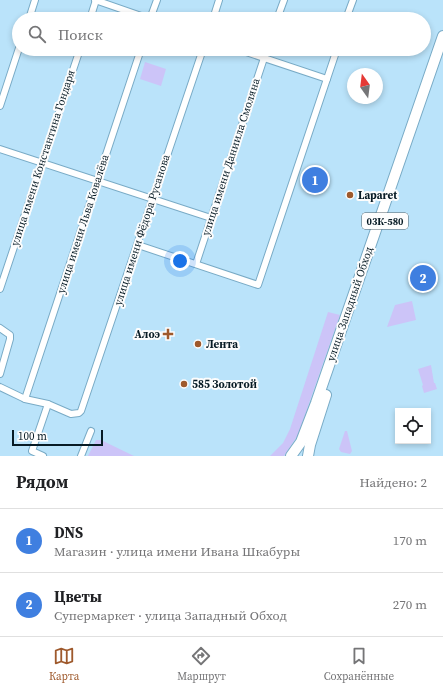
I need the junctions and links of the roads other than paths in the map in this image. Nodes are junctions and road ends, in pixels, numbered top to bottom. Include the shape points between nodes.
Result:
1 (35, 0) edge
2 (96, 0) edge
3 (157, 0) edge
4 (219, 0) edge
5 (284, 0) edge
6 (353, 0) edge
7 (31, 12) edge
8 (92, 12) edge
9 (130, 12) edge
10 (153, 12) edge
11 (215, 12) edge
12 (280, 12) edge
13 (349, 12) edge
14 (443, 36) edge
15 (443, 54) edge
16 (16, 56) edge
17 (78, 56) edge
18 (138, 56) edge
19 (201, 56) edge
20 (258, 56) edge
21 (334, 56) edge
22 (264, 58) junction
23 (327, 79) junction
24 (0, 106) edge
25 (0, 149) edge
26 (42, 162) junction
27 (97, 180) junction
28 (152, 199) junction
29 (211, 218) junction
30 (138, 245) junction
31 (196, 264) junction
32 (0, 289) edge
33 (0, 328) edge
34 (0, 374) edge
35 (0, 387) edge
36 (25, 399) junction
37 (48, 404) junction
38 (91, 432) dead end
39 (43, 456) edge
40 (81, 456) edge
41 (292, 456) edge
42 (308, 456) edge

1 - 7 street
2 - 8 street
2 - 9 street
3 - 10 street
4 - 11 street
5 - 12 street
6 - 13 street
14 - 41 highway, улица Западный Обход / 03К-580 via 316,403 301,442
15 - 42 highway, улица Западный Обход / 03К-580 via 328,388
16 - 24 street
17 - 26 street, улица имени Константина Гондаря
18 - 27 street, улица имени Льва Ковалёва
19 - 28 street, улица имени Фёдора Русанова
20 - 22 street
21 - 23 street
22 - 23 street
22 - 29 street, улица имени Даниила Смоляна
23 - 31 street via 258,285
25 - 26 street
26 - 27 street
26 - 32 street, улица имени Константина Гондаря
27 - 28 street
27 - 36 street, улица имени Льва Ковалёва
28 - 29 street
28 - 30 street, улица имени Фёдора Русанова
29 - 31 street, улица имени Даниила Смоляна
30 - 31 street
30 - 37 street, улица имени Фёдора Русанова via 81,411 71,414
33 - 34 street via 10,335
35 - 36 street
36 - 37 street
37 - 39 street via 32,451
38 - 40 street

